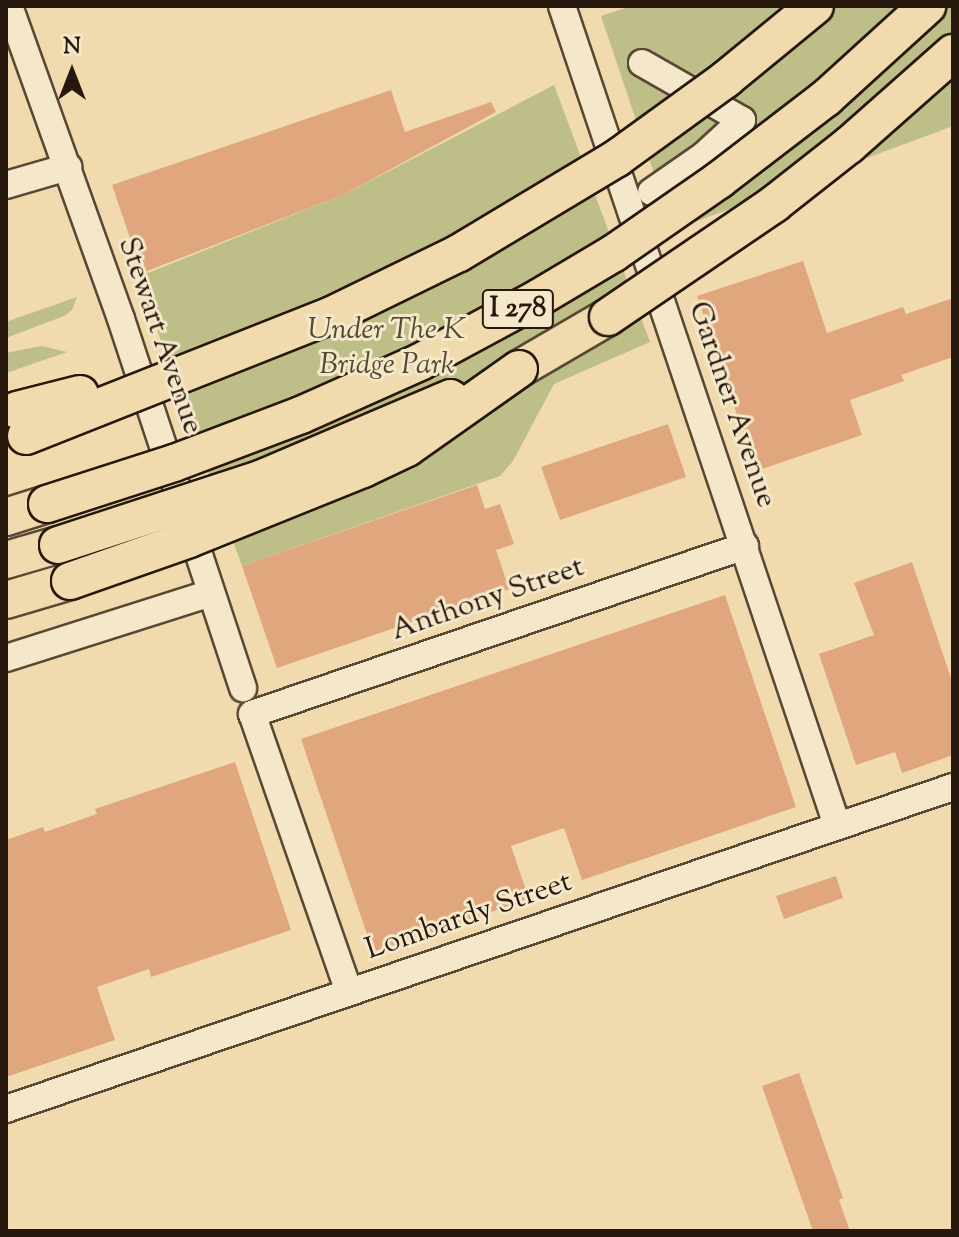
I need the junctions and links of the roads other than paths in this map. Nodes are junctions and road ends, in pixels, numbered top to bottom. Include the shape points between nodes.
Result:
1 (9, 6) edge
2 (562, 6) edge
3 (815, 6) edge
4 (927, 6) edge
5 (953, 53) edge
6 (642, 63) dead end
7 (68, 167) junction
8 (6, 185) edge
9 (651, 192) dead end
10 (758, 230) dead end
11 (651, 268) junction
12 (519, 369) junction
13 (14, 426) edge
14 (6, 517) edge
15 (745, 546) junction
16 (6, 560) edge
17 (211, 593) junction
18 (6, 600) edge
19 (6, 658) edge
20 (243, 688) dead end
21 (953, 787) edge
22 (837, 825) junction
23 (349, 992) junction
24 (6, 1109) edge

1 - 7 street, Stewart Avenue
2 - 11 street, Gardner Avenue
3 - 13 highway, I 278, bridge via 691,106 541,207 416,277 252,348
4 - 14 highway, I 278, bridge via 826,98 698,196 507,316 301,415
5 - 12 highway, I 278, bridge via 849,145 742,228 643,296
6 - 9 street via 742,120 703,156
7 - 8 street
7 - 17 street, Stewart Avenue
10 - 11 street
11 - 15 street, Gardner Avenue
12 - 16 highway, I 278, bridge via 260,479
12 - 18 highway, bridge via 392,455 235,522
15 - 22 street, Gardner Avenue
15 - 23 street, Anthony Street via 252,714
17 - 19 street
17 - 20 street, Stewart Avenue
21 - 22 street, Lombardy Street
22 - 23 street, Lombardy Street
23 - 24 street, Lombardy Street

